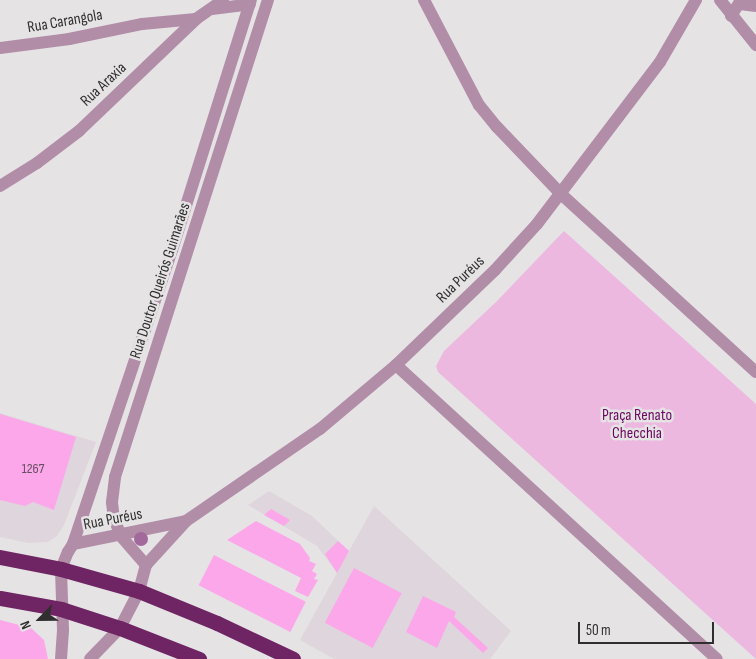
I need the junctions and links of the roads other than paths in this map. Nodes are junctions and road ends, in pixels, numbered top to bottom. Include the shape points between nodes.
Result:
1 (223, 0) edge
2 (268, 0) edge
3 (424, 0) edge
4 (696, 0) edge
5 (720, 0) edge
6 (250, 2) edge
7 (741, 2) edge
8 (756, 6) edge
9 (209, 9) junction
10 (731, 16) junction
11 (196, 19) junction
12 (756, 45) edge
13 (0, 48) edge
14 (0, 186) edge
15 (561, 194) junction
16 (396, 365) junction
17 (756, 372) edge
18 (186, 521) junction
19 (122, 536) junction
20 (74, 544) junction
21 (0, 557) edge
22 (146, 565) junction
23 (60, 569) junction
24 (140, 592) junction
25 (0, 598) edge
26 (61, 609) junction
27 (120, 628) junction
28 (61, 659) edge
29 (90, 659) edge
30 (199, 659) edge
31 (293, 659) edge
32 (717, 659) edge

1 - 9 street, Rua Araxia
2 - 19 street, Rua Doutor Queirós Guimarães via 115,477 114,519
3 - 15 street via 479,105
4 - 15 street, Rua Puréus via 660,62
5 - 10 street
6 - 9 street
6 - 20 street, Rua Doutor Queirós Guimarães
7 - 8 street
7 - 10 street
9 - 11 street, Rua Araxia
10 - 12 street
11 - 13 street, Rua Carangola via 142,24 69,39
11 - 14 street, Rua Araxia via 79,130 37,163
15 - 16 street, Rua Puréus via 495,270
15 - 17 street
16 - 18 street, Rua Puréus via 320,429
16 - 32 street
18 - 19 street, Rua Puréus
18 - 22 street, Rua Puréus
19 - 20 street, Rua Puréus
19 - 22 street, Rua Doutor Queirós Guimarães
20 - 23 street, Rua Puréus
21 - 23 highway
22 - 24 street, Rua Puréus
23 - 24 highway
23 - 26 street
24 - 27 street, Rua Puréus
24 - 31 highway
25 - 26 highway
26 - 27 highway
26 - 28 street
27 - 29 street, Rua Puréus
27 - 30 highway

